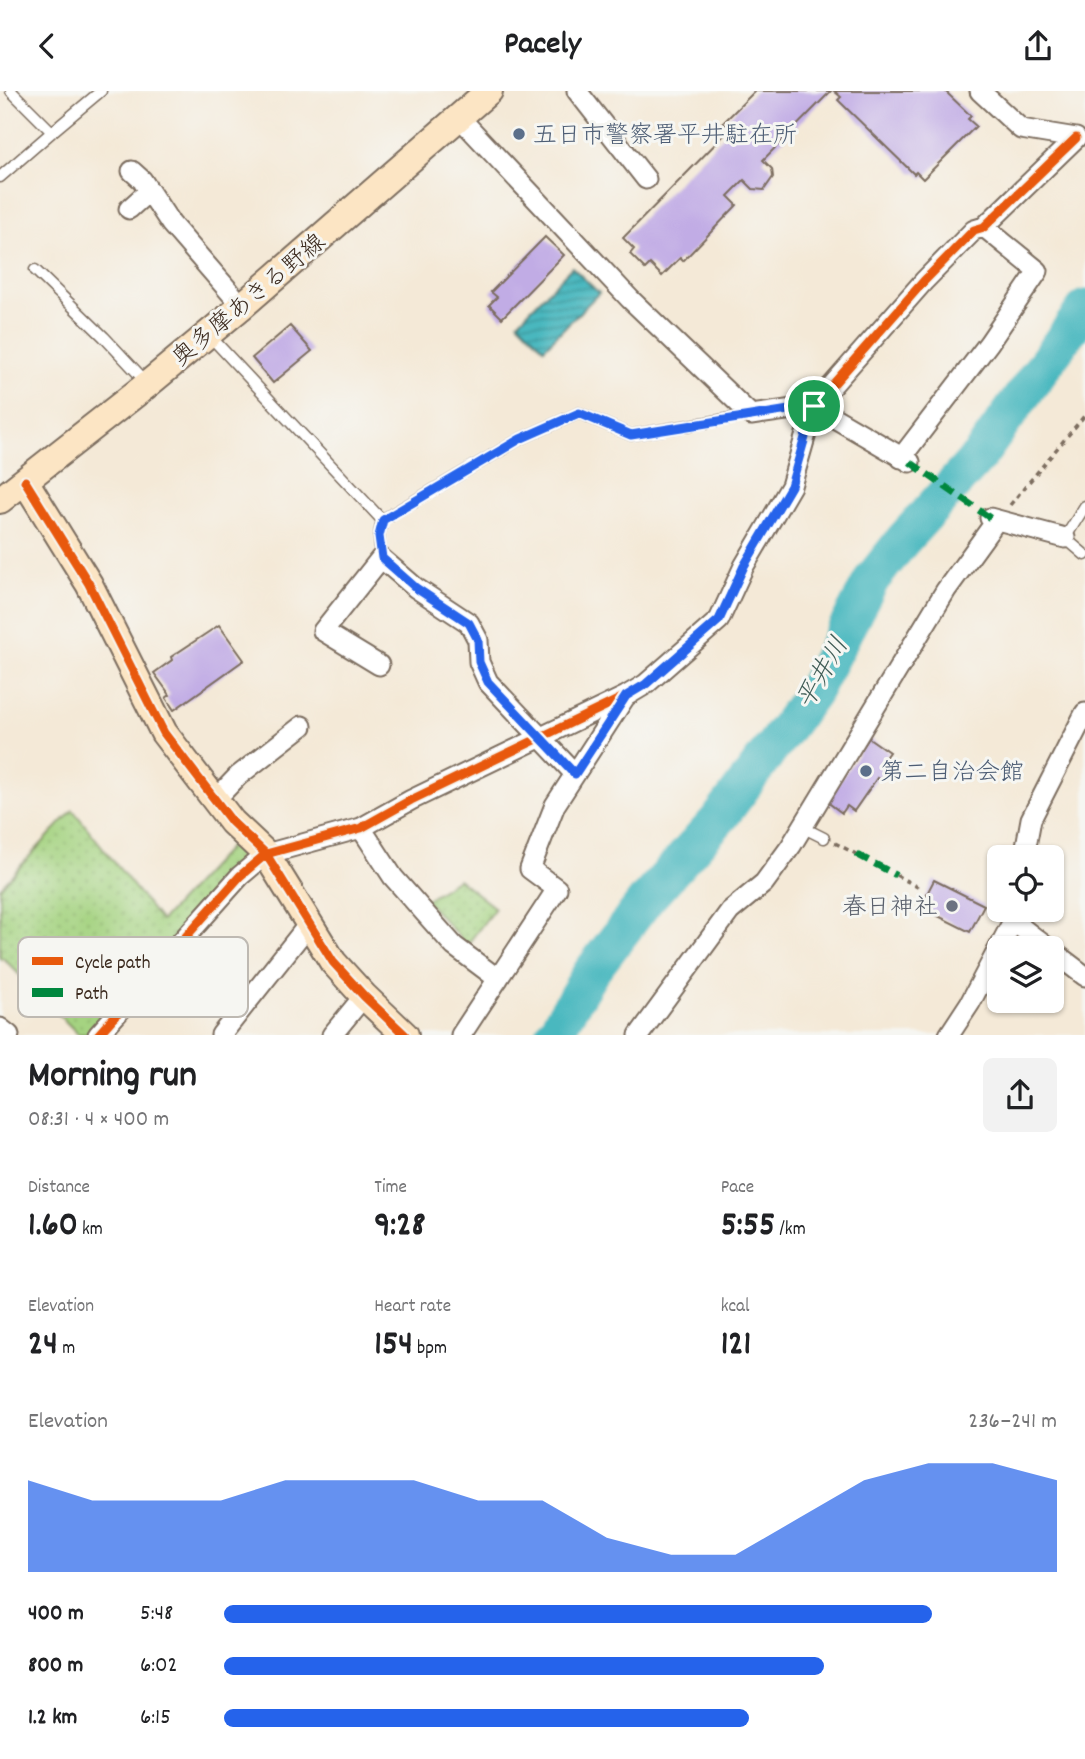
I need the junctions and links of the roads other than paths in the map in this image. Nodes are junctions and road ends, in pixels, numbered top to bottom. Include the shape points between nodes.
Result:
1 (11, 91) edge
2 (101, 91) edge
3 (489, 91) edge
4 (577, 91) edge
5 (980, 91) edge
6 (460, 118) junction
7 (52, 132) junction
8 (132, 171) dead end
9 (0, 177) edge
10 (646, 179) dead end
11 (149, 191) junction
12 (129, 209) dead end
13 (984, 227) junction
14 (35, 270) dead end
15 (242, 306) junction
16 (208, 334) junction
17 (148, 384) junction
18 (814, 406) junction
19 (751, 415) junction
20 (25, 481) junction
21 (0, 500) edge
22 (1085, 506) edge
23 (383, 520) junction
24 (1065, 538) junction
25 (1085, 555) edge
26 (382, 558) junction
27 (379, 665) dead end
28 (626, 696) junction
29 (1085, 713) edge
30 (302, 726) dead end
31 (541, 737) junction
32 (575, 774) junction
33 (215, 800) junction
34 (802, 827) junction
35 (361, 828) junction
36 (824, 838) road end
37 (1026, 845) edge
38 (266, 854) junction
39 (1011, 922) edge
40 (1020, 922) edge
41 (309, 924) junction
42 (1035, 936) edge
43 (185, 937) edge
44 (1064, 960) edge
45 (1085, 976) edge
46 (498, 979) junction
47 (364, 996) junction
48 (248, 999) edge
49 (113, 1017) edge
50 (234, 1017) edge
51 (0, 1028) edge
52 (9, 1034) edge
53 (98, 1034) edge
54 (220, 1034) edge
55 (332, 1034) edge
56 (405, 1034) edge
57 (461, 1034) edge
58 (639, 1034) edge
59 (949, 1034) edge

1 - 7 lane
2 - 7 lane
3 - 6 street, 奥多摩あきる野線
4 - 10 street
5 - 13 street via 1021,129 1076,138
6 - 15 street, 奥多摩あきる野線
6 - 19 street via 629,299
7 - 9 lane
8 - 11 street
11 - 12 street
11 - 15 street via 171,224
13 - 18 street via 974,230 924,281
13 - 18 street via 1038,271 905,460
14 - 17 lane
15 - 16 street, 奥多摩あきる野線
16 - 17 street, 奥多摩あきる野線
16 - 23 lane
17 - 20 street, 奥多摩あきる野線
18 - 19 street
18 - 28 street via 791,486 744,566 719,620
19 - 23 lane via 631,435 579,413 520,439
20 - 21 street, 奥多摩あきる野線
20 - 33 street via 89,585 164,733
22 - 24 lane
23 - 26 lane via 379,536
24 - 25 lane
24 - 34 street via 993,520
26 - 27 street via 323,631
26 - 31 street via 416,588 469,623 488,682
28 - 31 street
28 - 32 street
29 - 37 street via 1031,819
30 - 33 street
31 - 32 street
31 - 35 street
32 - 46 street via 555,805 530,869 557,889
33 - 38 street
34 - 36 lane
34 - 58 street via 764,883 730,911
35 - 38 street
35 - 46 street via 393,877 454,946
38 - 41 street
38 - 43 street
39 - 59 street
40 - 42 street
41 - 47 street via 333,962
41 - 48 street
44 - 45 street
46 - 57 street
47 - 55 street
47 - 56 street
49 - 53 street
50 - 54 street
51 - 52 street

